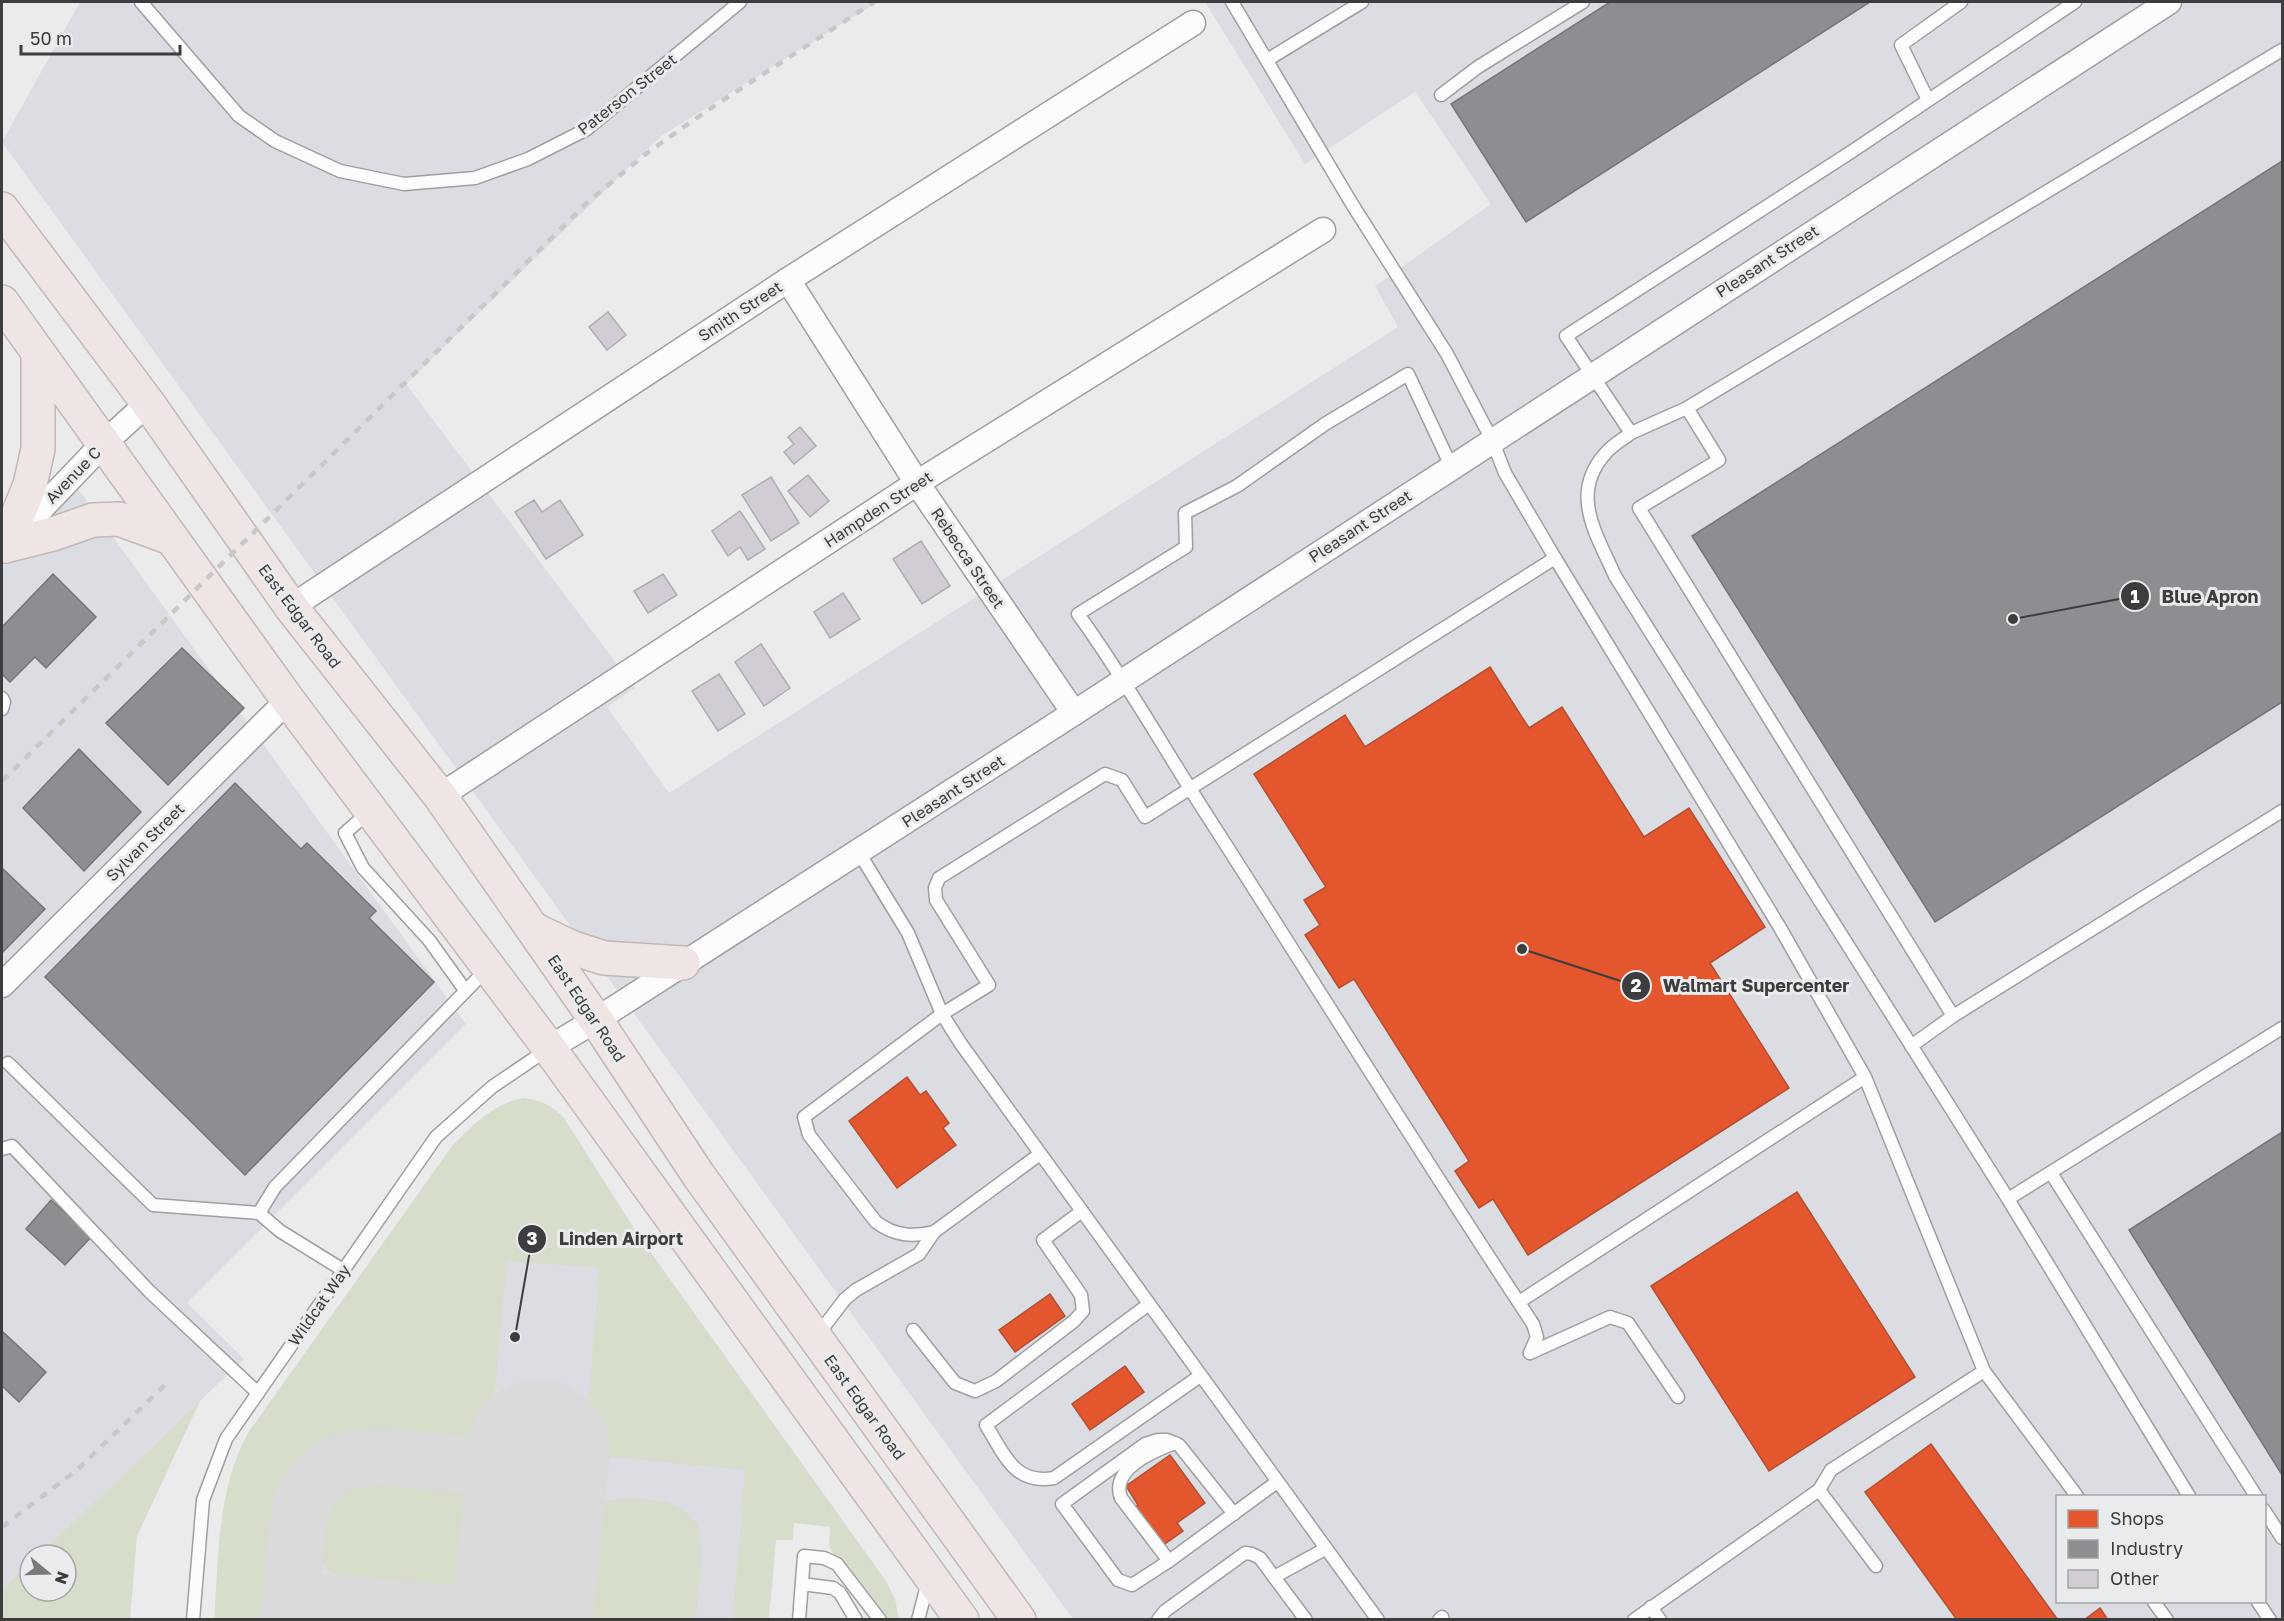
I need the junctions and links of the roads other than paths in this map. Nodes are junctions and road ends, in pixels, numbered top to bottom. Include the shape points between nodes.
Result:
1 (141, 2) edge
2 (740, 2) edge
3 (1232, 2) edge
4 (1362, 2) edge
5 (1583, 2) edge
6 (1961, 2) edge
7 (2075, 2) edge
8 (2169, 2) edge
9 (1193, 23) dead end
10 (2283, 50) edge
11 (1267, 60) junction
12 (1440, 95) dead end
13 (1928, 100) junction
14 (2, 209) edge
15 (1323, 230) dead end
16 (788, 279) junction
17 (2, 302) edge
18 (38, 354) junction
19 (1592, 375) junction
20 (148, 403) junction
21 (1687, 408) junction
22 (1630, 433) junction
23 (1492, 440) junction
24 (103, 444) junction
25 (1451, 466) junction
26 (917, 483) junction
27 (171, 538) junction
28 (3, 548) edge
29 (1555, 558) junction
30 (291, 607) junction
31 (1123, 681) junction
32 (2, 698) edge
33 (288, 700) junction
34 (2, 709) edge
35 (1074, 714) junction
36 (1190, 790) junction
37 (440, 796) junction
38 (371, 810) junction
39 (2283, 811) edge
40 (858, 851) junction
41 (534, 930) junction
42 (683, 963) junction
43 (489, 967) junction
44 (2, 985) edge
45 (465, 990) junction
46 (942, 1014) junction
47 (1953, 1016) junction
48 (596, 1020) junction
49 (2283, 1028) edge
50 (1911, 1046) junction
51 (549, 1048) junction
52 (8, 1063) dead end
53 (1865, 1077) junction
54 (2, 1149) edge
55 (1040, 1154) junction
56 (2051, 1173) junction
57 (2008, 1199) junction
58 (1082, 1211) junction
59 (259, 1213) junction
60 (934, 1232) junction
61 (343, 1270) junction
62 (1519, 1302) junction
63 (1149, 1304) junction
64 (913, 1330) dead end
65 (815, 1338) junction
66 (1984, 1371) junction
67 (1200, 1376) junction
68 (258, 1393) junction
69 (1678, 1397) dead end
70 (1175, 1443) junction
71 (1277, 1482) junction
72 (1819, 1491) junction
73 (2075, 1495) edge
74 (2188, 1495) edge
75 (2255, 1495) edge
76 (2266, 1512) edge
77 (1234, 1514) junction
78 (2283, 1538) edge
79 (1325, 1549) junction
80 (1169, 1561) junction
81 (1876, 1566) dead end
82 (930, 1575) junction
83 (1274, 1577) junction
84 (802, 1584) junction
85 (2155, 1603) edge
86 (2259, 1603) edge
87 (1651, 1607) junction
88 (193, 1620) edge
89 (799, 1620) edge
90 (856, 1620) edge
91 (880, 1620) edge
92 (918, 1620) edge
93 (962, 1620) edge
94 (1019, 1620) edge
95 (1158, 1620) edge
96 (1305, 1620) edge
97 (1378, 1620) edge
98 (1634, 1620) edge
99 (1660, 1620) edge
100 (2167, 1620) edge
101 (2270, 1620) edge

1 - 2 lane, Paterson Street via 239,116 275,141 340,171 404,184 475,178 528,159 587,129
3 - 11 lane
4 - 11 lane
5 - 12 lane
6 - 13 lane via 1901,45
7 - 13 lane
8 - 19 street, Pleasant Street
9 - 16 street, Smith Street
10 - 21 lane
11 - 23 lane via 1447,354
13 - 19 lane via 1566,336
14 - 20 highway, East Edgar Road
15 - 26 street, Hampden Street
16 - 26 street, Rebecca Street
16 - 30 street, Smith Street
17 - 18 highway
18 - 24 highway
18 - 28 highway via 38,449 30,485
19 - 22 lane
19 - 23 street, Pleasant Street
20 - 24 street, Avenue C
20 - 30 highway, East Edgar Road
21 - 22 lane
21 - 47 lane via 1719,460 1639,508
22 - 50 lane via 1605,453 1590,476 1586,498 1592,526 1615,576
23 - 25 street, Pleasant Street
23 - 29 lane via 1504,472
24 - 27 highway
24 - 28 street, Avenue C
25 - 31 street, Pleasant Street
25 - 31 lane via 1408,374 1325,424 1237,486 1185,513 1186,547 1078,614
26 - 35 street, Rebecca Street
26 - 37 street, Hampden Street
27 - 28 highway via 119,519 93,520
27 - 33 highway
29 - 36 lane
29 - 53 lane via 1779,926
30 - 37 highway, East Edgar Road
31 - 35 street, Pleasant Street
31 - 36 lane
32 - 34 lane
33 - 38 highway
33 - 44 street, Sylvan Street
35 - 40 street, Pleasant Street
36 - 46 lane via 1145,817 1122,780 1105,774 942,874 935,888 936,900 989,985
36 - 62 lane
37 - 41 highway, East Edgar Road
38 - 43 highway
38 - 45 lane via 345,833 363,868 429,940
39 - 47 lane
40 - 42 street, Pleasant Street
40 - 46 lane via 908,933
41 - 42 highway via 604,958
41 - 48 highway, East Edgar Road
42 - 48 street, Pleasant Street
43 - 45 lane
43 - 51 highway
45 - 59 lane via 275,1187
46 - 55 lane
46 - 60 lane via 804,1117 809,1135 876,1222 887,1231 905,1236
47 - 50 lane
48 - 51 street, Pleasant Street
48 - 65 highway, East Edgar Road via 699,1176
49 - 56 lane
50 - 57 lane
51 - 61 lane, Wildcat Way via 492,1087 436,1137
51 - 82 highway
52 - 59 lane via 153,1205
53 - 62 lane
53 - 66 lane
54 - 68 lane via 12,1146 149,1291
55 - 58 lane
55 - 60 lane
56 - 57 lane
56 - 75 lane
57 - 74 lane
58 - 63 lane
58 - 64 lane via 1043,1240 1081,1294 1083,1311 996,1381 975,1390 955,1383
59 - 61 lane via 280,1231
60 - 65 lane via 919,1254 845,1299
61 - 68 lane, Wildcat Way
62 - 69 lane via 1537,1337 1530,1353 1610,1317 1628,1323
63 - 67 lane
63 - 67 lane via 986,1425 1020,1474 1040,1480 1054,1478
65 - 94 highway, East Edgar Road
66 - 72 lane via 1831,1470
66 - 73 lane
67 - 71 lane
68 - 88 lane, Wildcat Way via 226,1440 203,1500
70 - 77 lane via 1184,1449
70 - 80 lane via 1156,1450 1125,1472 1118,1491
70 - 80 lane via 1158,1440 1145,1444 1062,1504 1121,1582 1136,1584
71 - 77 lane
71 - 79 lane
72 - 81 lane
72 - 87 lane
76 - 78 lane
77 - 80 lane
79 - 83 lane
79 - 97 lane
82 - 92 lane
82 - 93 highway
83 - 95 lane via 1260,1558 1245,1553
83 - 96 lane
84 - 89 lane
84 - 90 lane via 833,1588
84 - 91 lane via 804,1556 824,1558 837,1564
85 - 100 lane
86 - 101 lane
87 - 98 lane
87 - 99 lane

